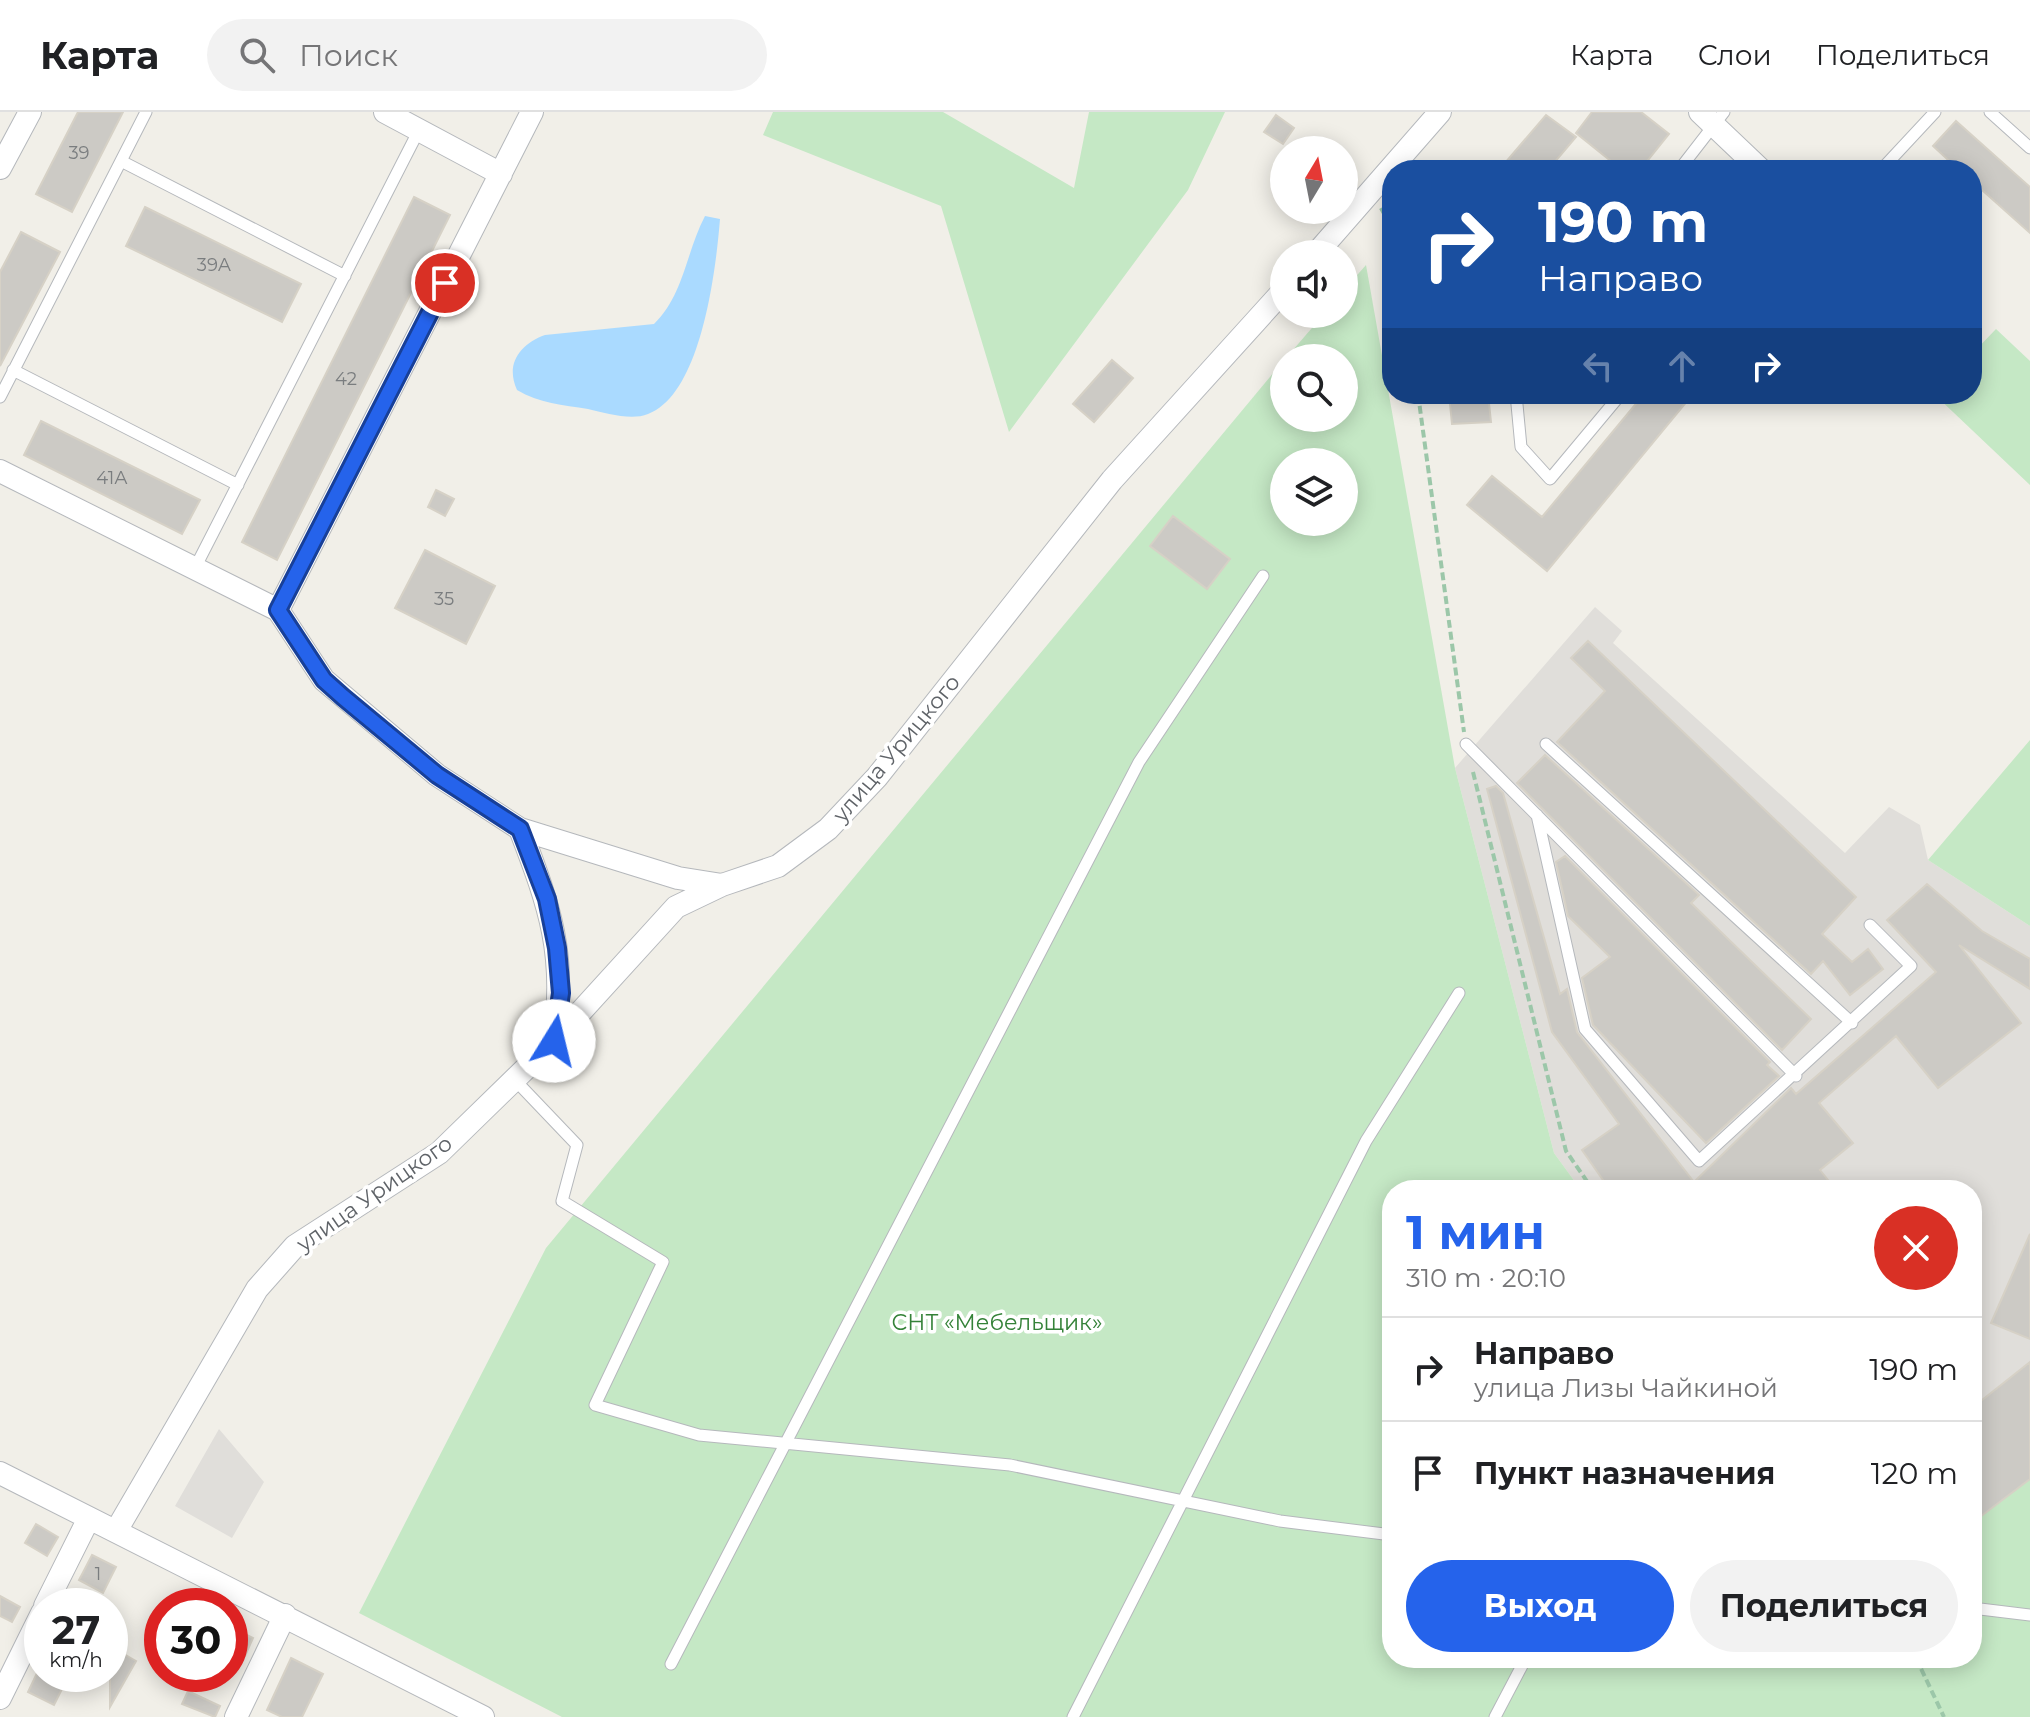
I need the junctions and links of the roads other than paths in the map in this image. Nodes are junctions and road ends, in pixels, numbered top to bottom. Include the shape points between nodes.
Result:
1 (30, 112) edge
2 (146, 112) edge
3 (385, 112) edge
4 (532, 112) edge
5 (1440, 112) edge
6 (1935, 112) edge
7 (1990, 112) edge
8 (1712, 116) edge
9 (419, 130) junction
10 (2030, 148) edge
11 (1398, 160) edge
12 (1685, 160) edge
13 (1752, 160) edge
14 (1890, 160) edge
15 (121, 161) junction
16 (0, 168) edge
17 (501, 174) junction
18 (1382, 178) edge
19 (1328, 240) edge
20 (345, 276) junction
21 (1270, 305) edge
22 (13, 370) junction
23 (0, 397) edge
24 (1517, 404) edge
25 (1613, 404) edge
26 (0, 471) edge
27 (238, 485) junction
28 (195, 568) junction
29 (1263, 576) dead end
30 (278, 610) junction
31 (1466, 744) road end
32 (1546, 744) dead end
33 (1537, 815) junction
34 (520, 829) junction
35 (722, 885) junction
36 (1870, 925) dead end
37 (1459, 993) dead end
38 (1852, 1023) junction
39 (554, 1041) junction
40 (1796, 1076) junction
41 (514, 1079) junction
42 (786, 1444) junction
43 (0, 1473) edge
44 (1184, 1501) junction
45 (89, 1518) junction
46 (116, 1531) junction
47 (1382, 1534) edge
48 (54, 1588) edge
49 (1982, 1609) edge
50 (285, 1615) junction
51 (2030, 1615) edge
52 (24, 1649) edge
53 (671, 1664) dead end
54 (1521, 1668) edge
55 (0, 1698) edge
56 (236, 1717) edge
57 (482, 1717) edge
58 (1073, 1717) edge
59 (1495, 1717) edge

1 - 16 street
2 - 15 lane
3 - 9 street
4 - 17 street
5 - 11 street
6 - 14 lane
7 - 10 lane
8 - 12 lane
8 - 13 street
9 - 17 street
9 - 20 lane
15 - 20 lane
15 - 22 lane
17 - 30 street
18 - 19 street
20 - 27 lane
21 - 35 street, улица Урицкого via 1112,480 877,777 828,829 778,866
22 - 23 lane
22 - 27 lane
24 - 25 lane via 1521,447 1550,479
26 - 28 street
27 - 28 lane
28 - 30 street
29 - 42 lane via 1139,762
30 - 34 street via 324,680 437,775
31 - 33 lane
32 - 38 lane
33 - 40 lane
33 - 40 lane via 1585,1029 1699,1161
34 - 35 street via 678,878
34 - 39 street via 547,899 557,948 561,993
35 - 39 street, улица Урицкого via 676,907
36 - 38 lane via 1911,966
37 - 44 lane via 1366,1141
38 - 40 lane
39 - 41 street, улица Урицкого
41 - 42 lane via 577,1145 562,1201 663,1262 595,1405 699,1435
41 - 46 street, улица Урицкого via 439,1153 295,1246 257,1289
42 - 44 lane via 1010,1465
42 - 53 lane
43 - 45 street
44 - 47 lane via 1280,1521
44 - 58 lane
45 - 46 street
45 - 48 street
46 - 50 street
49 - 51 lane
50 - 56 street
50 - 57 street
52 - 55 street
54 - 59 lane

